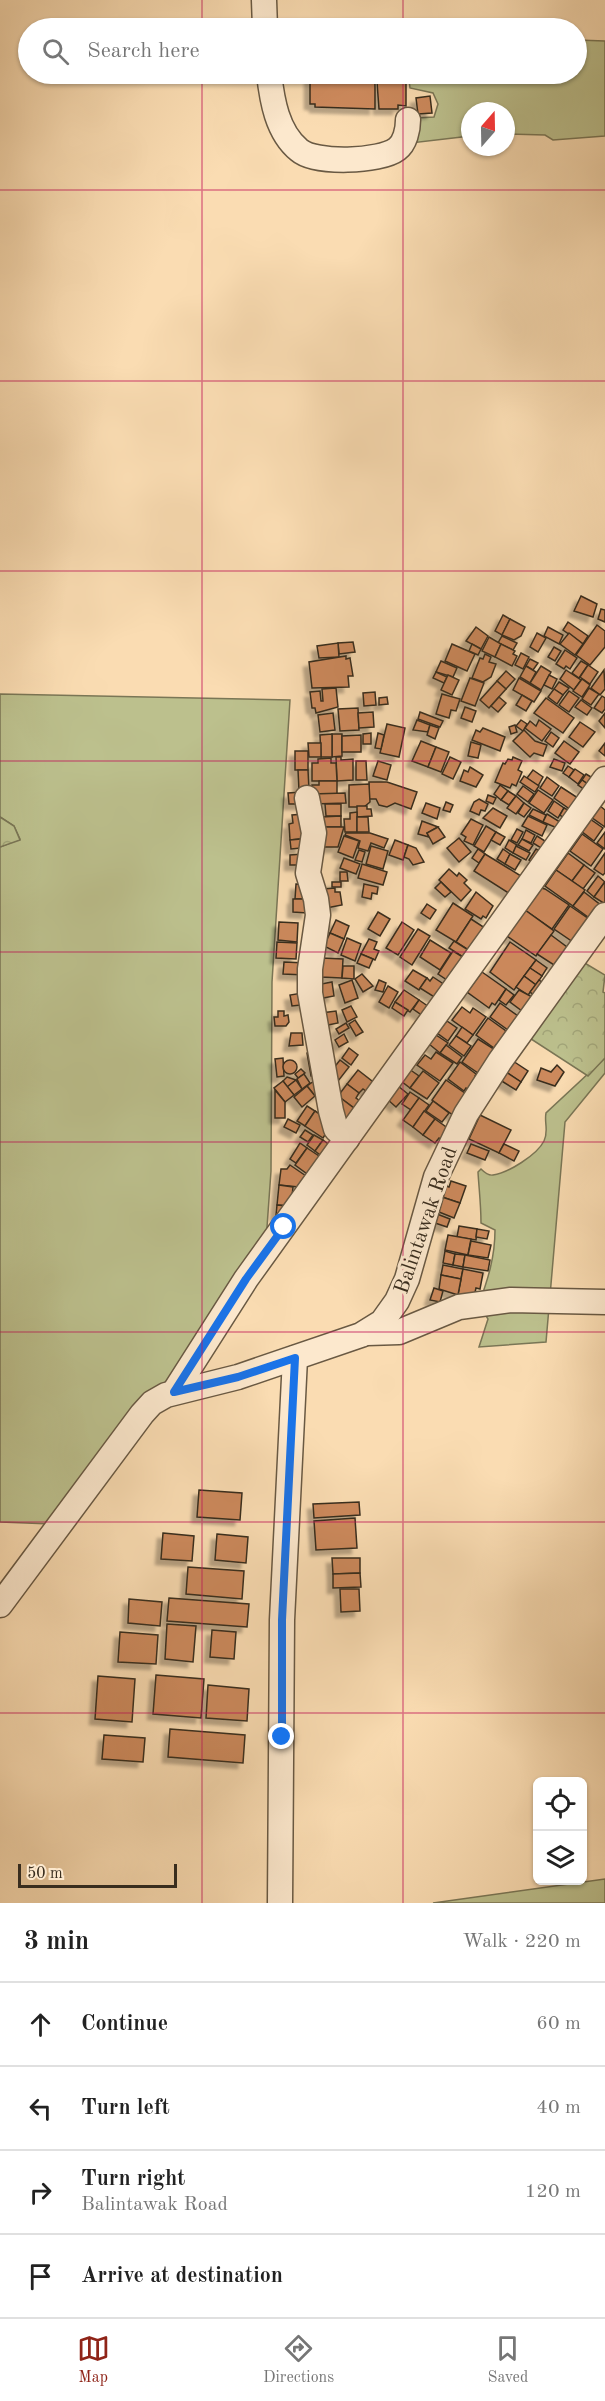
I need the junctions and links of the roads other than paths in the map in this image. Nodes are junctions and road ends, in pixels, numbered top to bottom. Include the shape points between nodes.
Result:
1 (264, 0) edge
2 (265, 18) edge
3 (271, 84) edge
4 (408, 120) dead end
5 (605, 780) edge
6 (307, 798) dead end
7 (605, 915) edge
8 (347, 1139) junction
9 (605, 1302) edge
10 (367, 1333) junction
11 (295, 1358) junction
12 (174, 1392) junction
13 (0, 1605) edge
14 (280, 1903) edge

1 - 2 street
3 - 4 street via 283,129 300,151 315,158 341,160 392,152 402,144
5 - 8 street
6 - 8 street via 314,833 308,873 318,915 310,993 331,1111 338,1131
7 - 10 street, Balintawak Road via 473,1102 436,1177 401,1294 382,1322
8 - 12 street via 246,1279
9 - 10 street via 511,1300 459,1307 399,1332
10 - 11 street, Balintawak Road
11 - 12 street, Balintawak Road
11 - 14 street via 282,1620
12 - 13 street via 156,1400 142,1414

